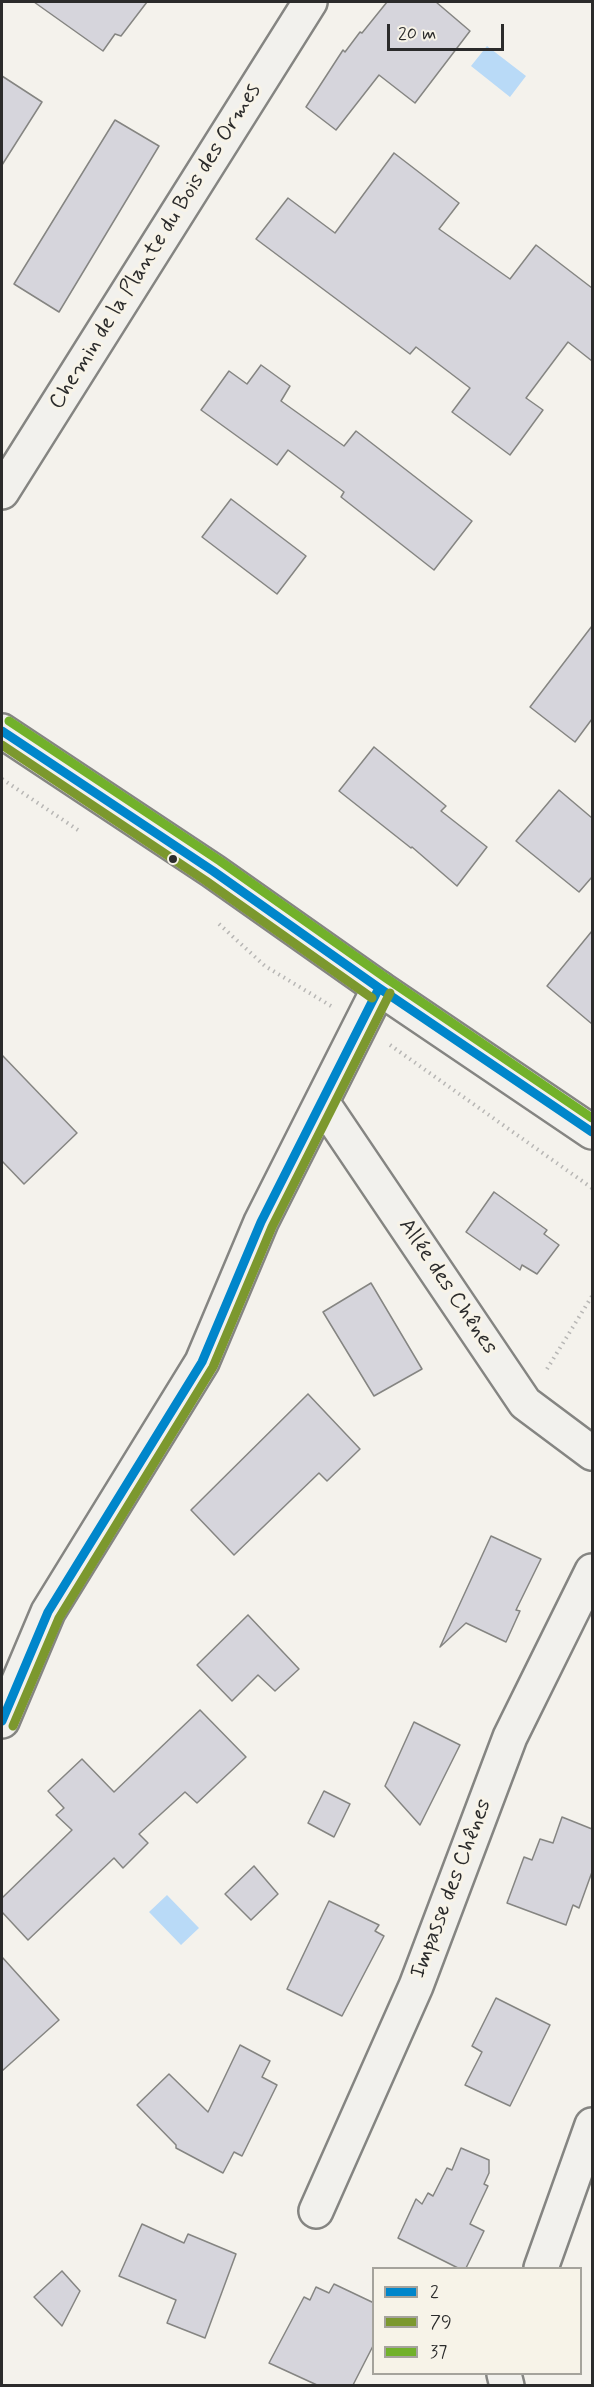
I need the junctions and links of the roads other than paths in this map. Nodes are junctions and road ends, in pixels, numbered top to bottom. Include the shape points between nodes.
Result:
1 (310, 2) edge
2 (2, 492) edge
3 (2, 731) edge
4 (379, 988) junction
5 (322, 1102) junction
6 (592, 1132) edge
7 (592, 1453) edge
8 (592, 1571) edge
9 (2, 1721) edge
10 (592, 2128) edge
11 (316, 2211) dead end
12 (541, 2267) edge

1 - 2 street, Chemin de la Plante du Bois des Ormes
3 - 4 street via 213,871
4 - 5 street
4 - 6 street
5 - 7 street, Allée des Chênes via 525,1403
5 - 9 street via 261,1222 202,1362 48,1612
8 - 11 street, Impasse des Chênes via 510,1737 416,1986
10 - 12 street

